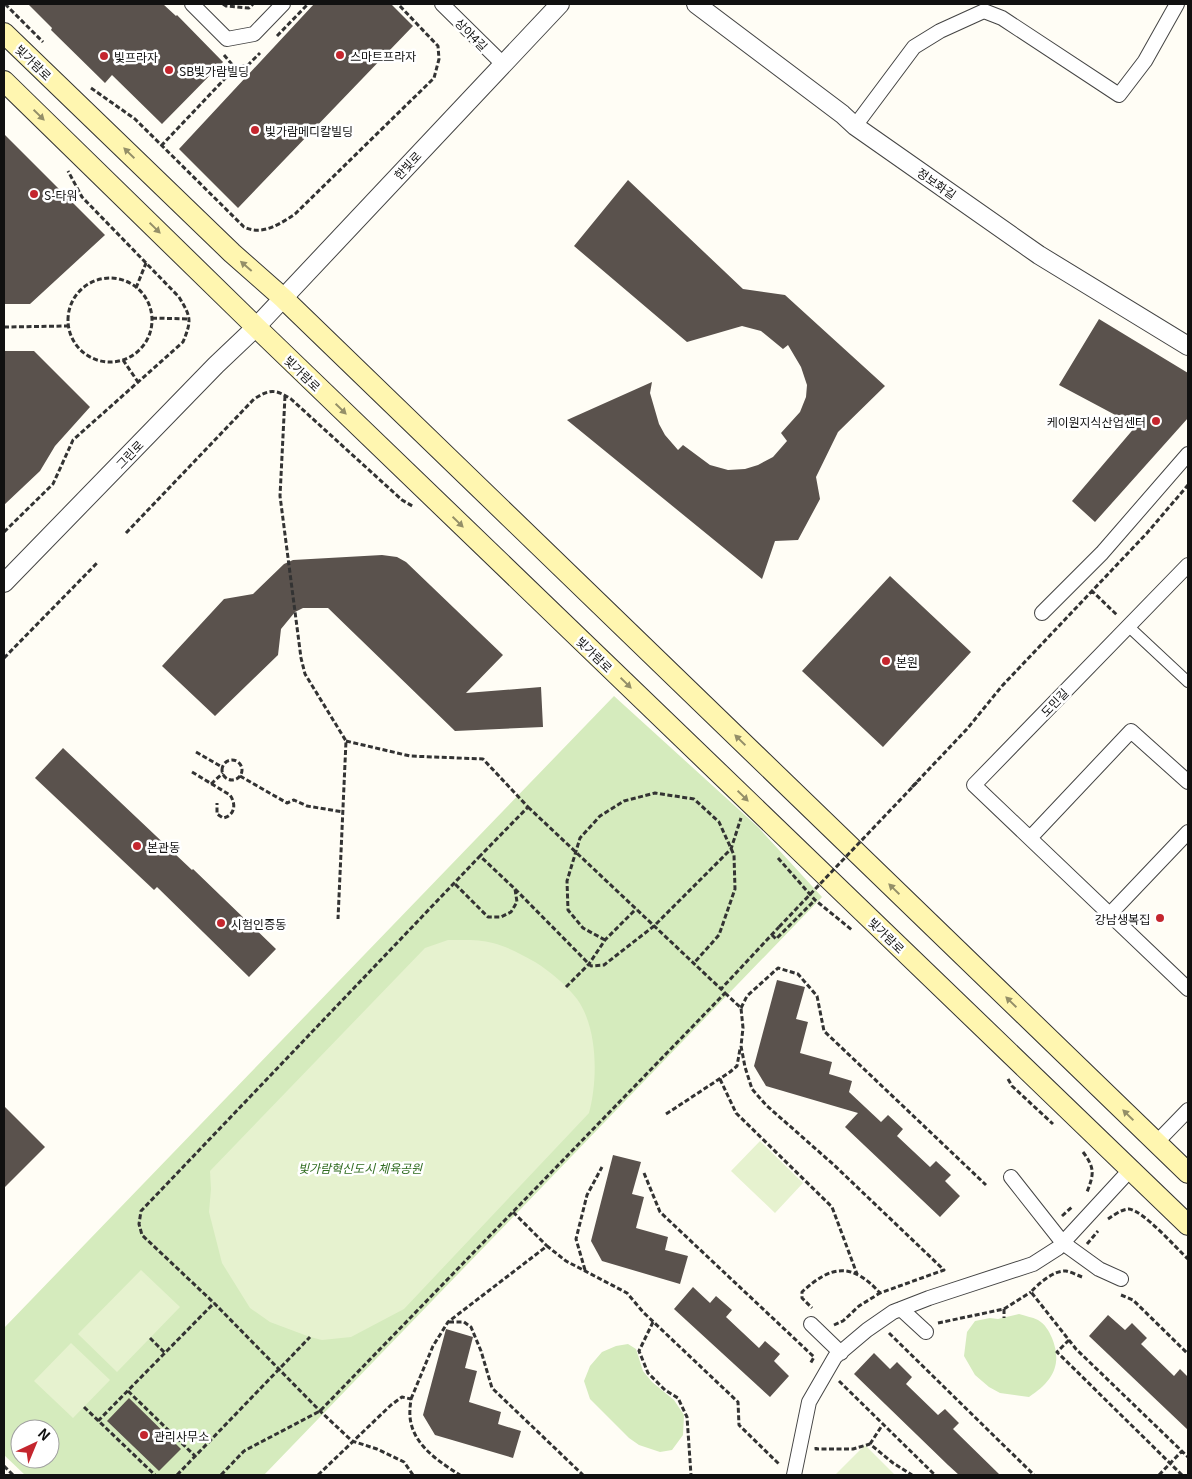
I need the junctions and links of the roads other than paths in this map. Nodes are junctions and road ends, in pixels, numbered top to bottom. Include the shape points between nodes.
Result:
1 (192, 4) edge
2 (283, 4) edge
3 (442, 4) edge
4 (560, 4) edge
5 (696, 4) edge
6 (1177, 4) edge
7 (973, 9) edge
8 (996, 9) edge
9 (4, 33) edge
10 (503, 64) junction
11 (4, 81) edge
12 (855, 126) junction
13 (283, 298) junction
14 (256, 327) junction
15 (1188, 346) edge
16 (1188, 454) edge
17 (1188, 564) edge
18 (4, 583) edge
19 (1042, 613) dead end
20 (1128, 626) junction
21 (1188, 682) edge
22 (1188, 782) edge
23 (1188, 832) edge
24 (1030, 838) junction
25 (1110, 914) junction
26 (1188, 989) edge
27 (1188, 1110) edge
28 (1156, 1143) junction
29 (1130, 1170) junction
30 (1188, 1173) edge
31 (1011, 1177) dead end
32 (1188, 1225) edge
33 (1063, 1243) junction
34 (1118, 1286) road end
35 (902, 1309) junction
36 (813, 1318) road end
37 (921, 1328) road end
38 (841, 1353) junction
39 (794, 1475) edge

1 - 2 street via 227,39 254,34
3 - 10 street, 상야4길
4 - 10 street, 한빛로
5 - 12 street, 정보화길
6 - 8 street via 1145,61 1119,95 1002,18
7 - 8 street
7 - 12 street via 914,47
13 -> 9 main road, 빛가람로
10 - 13 street, 한빛로
11 -> 14 main road, 빛가람로
12 - 15 street, 정보화길 via 1039,255
13 - 14 street, 한빛로
28 -> 13 main road, 빛가람로
14 - 18 street, 그린로
14 -> 29 main road, 빛가람로
16 - 19 street via 1102,553
17 - 20 street, 도민길
20 - 21 street
20 - 24 street, 도민길 via 974,785
22 - 24 street via 1131,731
23 - 25 street
24 - 25 street, 도민길
25 - 26 street, 도민길
27 - 28 street
28 - 30 main road, 빛가람로
29 - 32 main road, 빛가람로
29 - 33 street
31 - 33 street
33 - 34 street
33 - 35 street via 1033,1264
35 - 37 street
35 - 38 street via 867,1330
36 - 38 street
38 - 39 street via 809,1402

